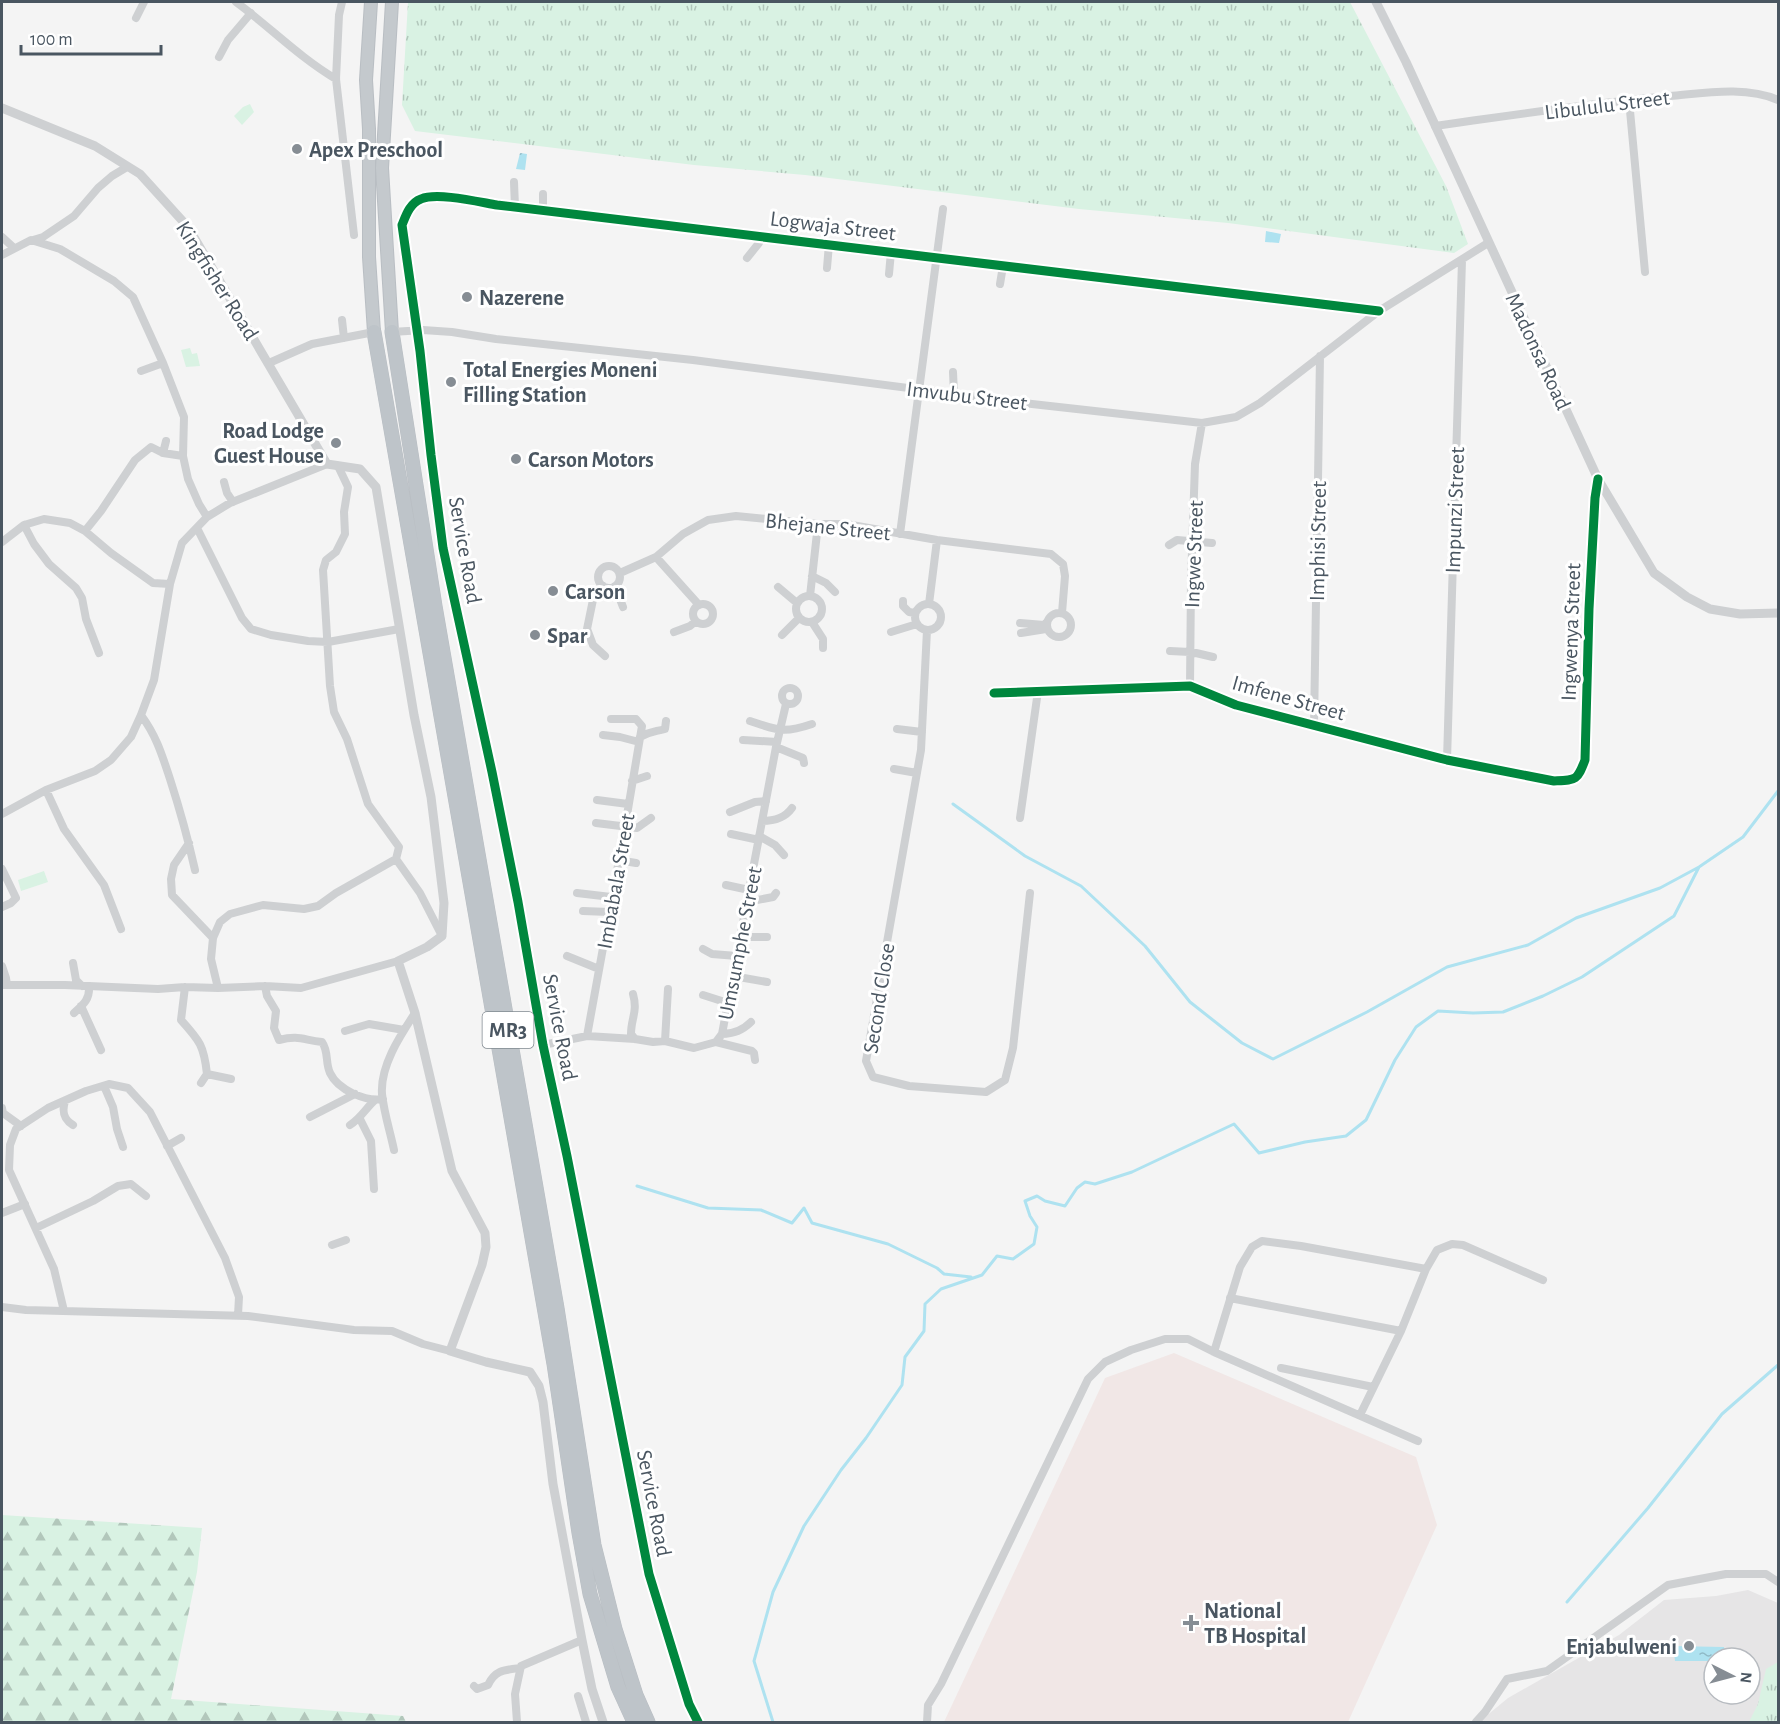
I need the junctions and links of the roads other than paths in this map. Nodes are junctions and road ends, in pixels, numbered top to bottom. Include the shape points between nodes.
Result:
1 (144, 2) edge
2 (236, 2) edge
3 (342, 2) edge
4 (371, 2) edge
5 (392, 2) edge
6 (1376, 2) edge
7 (251, 13) junction
8 (136, 18) dead end
9 (219, 57) dead end
10 (336, 79) junction
11 (1629, 100) junction
12 (1779, 100) edge
13 (2, 108) edge
14 (1435, 126) junction
15 (128, 167) junction
16 (514, 182) dead end
17 (543, 194) dead end
18 (515, 207) junction
19 (943, 209) dead end
20 (543, 210) junction
21 (354, 235) dead end
22 (759, 236) junction
23 (2, 237) edge
24 (31, 240) junction
25 (1488, 243) junction
26 (829, 244) junction
27 (14, 248) junction
28 (891, 252) junction
29 (2, 255) edge
30 (747, 258) dead end
31 (937, 258) junction
32 (1462, 260) junction
33 (1003, 266) junction
34 (827, 268) dead end
35 (1645, 272) dead end
36 (889, 274) dead end
37 (1000, 284) dead end
38 (1379, 311) junction
39 (342, 320) dead end
40 (416, 331) junction
41 (374, 332) junction
42 (392, 332) junction
43 (344, 338) junction
44 (1320, 356) junction
45 (163, 363) junction
46 (269, 363) junction
47 (141, 371) dead end
48 (953, 372) dead end
49 (919, 389) junction
50 (954, 394) junction
51 (1202, 423) junction
52 (166, 441) dead end
53 (164, 453) junction
54 (183, 456) junction
55 (327, 464) junction
56 (338, 465) junction
57 (1598, 479) junction
58 (224, 482) dead end
59 (233, 502) junction
60 (207, 517) junction
61 (818, 524) junction
62 (24, 525) junction
63 (197, 528) junction
64 (85, 531) junction
65 (900, 534) junction
66 (937, 540) junction
67 (2, 542) edge
68 (1194, 542) junction
69 (1212, 543) dead end
70 (1169, 545) dead end
71 (656, 557) junction
72 (620, 573) junction
73 (812, 576) junction
74 (170, 584) junction
75 (603, 586) junction
76 (615, 586) junction
77 (778, 587) dead end
78 (835, 592) dead end
79 (810, 596) junction
80 (903, 601) dead end
81 (797, 603) junction
82 (929, 604) junction
83 (699, 605) junction
84 (623, 607) dead end
85 (915, 613) junction
86 (1062, 613) junction
87 (1779, 613) edge
88 (799, 618) junction
89 (696, 621) junction
90 (813, 622) junction
91 (1020, 623) dead end
92 (917, 624) junction
93 (1047, 625) junction
94 (399, 629) junction
95 (927, 630) junction
96 (674, 632) dead end
97 (891, 632) dead end
98 (1021, 633) dead end
99 (782, 634) dead end
100 (328, 642) junction
101 (823, 648) dead end
102 (1170, 651) dead end
103 (99, 653) dead end
104 (1190, 653) junction
105 (605, 656) dead end
106 (1213, 657) dead end
107 (1190, 686) junction
108 (1038, 691) junction
109 (994, 693) dead end
110 (786, 704) dead end
111 (141, 715) junction
112 (611, 719) dead end
113 (666, 721) dead end
114 (750, 721) dead end
115 (812, 724) dead end
116 (1314, 725) junction
117 (897, 729) dead end
118 (780, 731) junction
119 (922, 732) junction
120 (603, 735) dead end
121 (640, 740) junction
122 (743, 740) dead end
123 (777, 745) junction
124 (1447, 760) junction
125 (804, 763) dead end
126 (894, 770) dead end
127 (917, 773) junction
128 (647, 776) dead end
129 (1571, 780) joint
130 (632, 781) junction
131 (46, 790) junction
132 (597, 800) dead end
133 (766, 801) junction
134 (628, 804) junction
135 (792, 808) dead end
136 (730, 812) dead end
137 (2, 814) edge
138 (651, 818) dead end
139 (1020, 818) dead end
140 (762, 821) junction
141 (596, 823) dead end
142 (626, 827) junction
143 (731, 834) dead end
144 (759, 838) junction
145 (189, 843) junction
146 (784, 855) dead end
147 (396, 859) junction
148 (618, 860) junction
149 (636, 863) dead end
150 (2, 869) edge
151 (195, 870) dead end
152 (726, 885) dead end
153 (749, 890) junction
154 (577, 893) dead end
155 (776, 893) dead end
156 (1030, 893) dead end
157 (611, 897) junction
158 (747, 902) junction
159 (2, 907) edge
160 (582, 911) dead end
161 (609, 912) junction
162 (121, 929) dead end
163 (442, 936) junction
164 (740, 937) junction
165 (767, 937) dead end
166 (213, 938) junction
167 (704, 949) dead end
168 (567, 956) dead end
169 (737, 956) junction
170 (398, 961) junction
171 (73, 963) dead end
172 (2, 966) edge
173 (599, 969) junction
174 (733, 976) junction
175 (767, 982) dead end
176 (4, 985) edge
177 (86, 986) junction
178 (265, 986) junction
179 (184, 987) junction
180 (218, 988) junction
181 (668, 989) dead end
182 (633, 994) dead end
183 (703, 995) dead end
184 (728, 1003) junction
185 (81, 1006) junction
186 (74, 1013) dead end
187 (415, 1013) junction
188 (751, 1022) dead end
189 (345, 1030) dead end
190 (404, 1030) junction
191 (722, 1034) junction
192 (587, 1036) junction
193 (635, 1039) junction
194 (666, 1041) junction
195 (716, 1042) junction
196 (543, 1045) junction
197 (101, 1050) dead end
198 (755, 1060) dead end
199 (207, 1074) junction
200 (231, 1079) dead end
201 (201, 1083) dead end
202 (101, 1087) junction
203 (355, 1094) junction
204 (95, 1096) dead end
205 (379, 1099) junction
206 (65, 1101) junction
207 (2, 1108) edge
208 (310, 1117) dead end
209 (360, 1119) junction
210 (73, 1125) dead end
211 (351, 1125) dead end
212 (21, 1126) junction
213 (181, 1138) dead end
214 (167, 1146) junction
215 (123, 1147) dead end
216 (394, 1150) dead end
217 (374, 1189) dead end
218 (146, 1196) dead end
219 (25, 1204) junction
220 (2, 1213) edge
221 (36, 1228) junction
222 (346, 1239) dead end
223 (332, 1245) dead end
224 (1426, 1269) junction
225 (1543, 1280) dead end
226 (1230, 1298) junction
227 (2, 1307) edge
228 (64, 1311) junction
229 (238, 1316) junction
230 (1401, 1331) junction
231 (450, 1351) junction
232 (1214, 1352) junction
233 (1281, 1368) dead end
234 (1373, 1387) junction
235 (1360, 1415) junction
236 (1418, 1441) dead end
237 (1779, 1582) edge
238 (582, 1640) junction
239 (520, 1668) junction
240 (474, 1686) dead end
241 (578, 1696) dead end
242 (517, 1722) edge
243 (586, 1722) edge
244 (603, 1722) edge
245 (634, 1722) edge
246 (648, 1722) edge
247 (698, 1722) edge
248 (927, 1722) edge
249 (1476, 1722) edge

1 - 8 street
2 - 7 street
3 - 10 street
4 - 41 highway, MR3 via 366,80
5 - 42 highway, MR3 via 382,168
6 - 14 street, Madonsa Road
7 - 9 street
7 - 10 street
10 - 21 street
11 - 12 street, Libululu Street via 1717,92
11 - 14 street, Libululu Street
11 - 35 street
13 - 15 street, Kingfisher Road via 95,146
14 - 25 street, Madonsa Road
15 - 24 street via 98,188 74,216 43,237
15 - 46 street, Kingfisher Road via 140,174 188,227
16 - 18 street
17 - 20 street
18 - 20 street, Logwaja Street
18 - 40 street, Logwaja Street via 442,197 420,199 408,209 402,225
19 - 31 street
20 - 22 street, Logwaja Street
22 - 26 street, Logwaja Street
22 - 30 street via 759,243
23 - 27 street
24 - 27 street
24 - 45 street via 60,249 133,297
25 - 32 street, Imvubu Street
25 - 57 street, Madonsa Road
26 - 28 street, Logwaja Street
26 - 34 street
27 - 29 street
28 - 31 street, Logwaja Street
28 - 36 street
31 - 33 street, Logwaja Street
31 - 49 street
32 - 38 street, Imvubu Street
32 - 124 street, Impunzi Street
33 - 37 street
33 - 38 street, Logwaja Street
38 - 44 street, Imvubu Street
39 - 43 street
40 - 42 street, Imvubu Street
40 - 49 street, Imvubu Street via 452,332
40 - 196 street, Service Road via 443,548 518,902
41 - 43 street
41 - 245 highway, MR3 via 550,1341 588,1584 618,1687
42 - 246 highway, MR3 via 594,1545 615,1629
43 - 46 street via 312,344
44 - 51 street, Imvubu Street via 1236,417
44 - 116 street, Imphisi Street
45 - 47 street
45 - 54 street via 184,417
46 - 55 street, Kingfisher Road
48 - 50 street
49 - 50 street, Imvubu Street
49 - 65 street
50 - 51 street, Imvubu Street
51 - 68 street, Ingwe Street via 1196,464
52 - 53 street
53 - 54 street
53 - 64 street via 151,447 135,460
54 - 60 street via 188,479
55 - 56 street
55 - 59 street
56 - 94 street via 360,469 376,487
56 - 100 street via 348,487 345,534 323,570
57 - 87 street, Madonsa Road via 1654,573 1710,609 1740,614
57 - 129 street, Ingwenya Street via 1585,760 1579,775
58 - 59 street
59 - 60 street
60 - 63 street
61 - 65 street, Bhejane Street via 846,524
61 - 71 street, Bhejane Street via 736,516 708,520
61 - 73 street
62 - 64 street via 44,519 70,523
62 - 67 street
62 - 103 street via 49,564 82,598
63 - 74 street via 182,543
63 - 100 street via 251,629
64 - 74 street via 153,583
65 - 66 street, Bhejane Street
66 - 82 street
66 - 86 street, Bhejane Street via 1051,554 1063,564
68 - 69 street
68 - 70 street via 1177,540
68 - 104 street, Ingwe Street
71 - 72 street, Bhejane Street
71 - 83 street
72 - 75 street via 612,565 601,568 598,579
72 - 76 street
73 - 78 street
73 - 79 street
74 - 111 street via 154,680
75 - 76 street
75 - 105 street via 595,590 587,629 593,645
76 - 84 street
77 - 81 street
79 - 81 street
79 - 90 street via 818,599 822,608
80 - 85 street via 909,612
81 - 88 street
82 - 85 street
82 - 95 street via 936,607 940,618 938,625
83 - 89 street via 693,613
83 - 89 street via 711,607 713,616 707,624
85 - 92 street
86 - 93 street via 1051,616
86 - 93 street via 1070,620 1071,628 1066,634 1055,636
88 - 90 street
88 - 99 street
89 - 96 street
90 - 101 street via 823,639
91 - 93 street
92 - 95 street
92 - 97 street
93 - 98 street
94 - 100 street
94 - 163 street via 431,797 444,903
95 - 119 street, Second Close
100 - 147 street via 334,712 368,804 399,847
102 - 104 street
104 - 106 street
104 - 107 street, Ingwe Street
107 - 108 street, Imfene Street
107 - 116 street, Imfene Street via 1236,705
108 - 109 street, Imfene Street
108 - 139 street
110 - 118 street, Umsumphe Street
111 - 131 street via 131,737 111,760
111 - 145 street via 164,759
112 - 121 street, Imbabala Street via 636,718 642,726
113 - 121 street via 665,729 651,731
114 - 118 street
115 - 118 street
116 - 124 street, Imfene Street
117 - 119 street
118 - 123 street, Umsumphe Street
119 - 127 street, Second Close
120 - 121 street
121 - 130 street, Imbabala Street
122 - 123 street
123 - 125 street via 803,758
123 - 133 street, Umsumphe Street
124 - 129 street, Imfene Street via 1554,781
126 - 127 street
127 - 156 street, Second Close via 866,1061 873,1077 909,1086 986,1092 1005,1080 1013,1048
128 - 130 street
130 - 134 street, Imbabala Street
131 - 137 street
131 - 162 street via 64,829 104,885
132 - 134 street
133 - 136 street
133 - 140 street, Umsumphe Street
134 - 142 street, Imbabala Street
135 - 140 street via 772,821
138 - 142 street via 637,828
140 - 144 street, Umsumphe Street
141 - 142 street
142 - 148 street, Imbabala Street
143 - 144 street
144 - 146 street via 775,845
144 - 153 street, Umsumphe Street
145 - 151 street
145 - 166 street via 174,865 172,895
147 - 163 street via 420,893
147 - 166 street via 318,906 304,909 263,904 230,914 220,922
148 - 149 street
148 - 157 street, Imbabala Street
150 - 159 street via 16,898
152 - 153 street
153 - 158 street, Umsumphe Street
154 - 157 street
155 - 158 street
157 - 161 street, Imbabala Street
158 - 164 street, Umsumphe Street
160 - 161 street
161 - 173 street, Imbabala Street
163 - 170 street
164 - 165 street
164 - 169 street, Umsumphe Street
166 - 180 street via 211,959
167 - 169 street via 712,954
168 - 173 street
169 - 174 street, Umsumphe Street
170 - 178 street via 301,988
170 - 187 street
171 - 177 street via 76,980
172 - 176 street
173 - 192 street, Imbabala Street
174 - 175 street
174 - 184 street, Umsumphe Street
176 - 177 street
177 - 179 street
177 - 185 street via 89,995
178 - 180 street
178 - 203 street via 276,1011 274,1028 279,1040 299,1036 322,1042 331,1075
179 - 180 street
179 - 199 street via 181,1020 204,1053
181 - 194 street
182 - 193 street via 635,1016 631,1034
183 - 184 street
184 - 191 street, Umsumphe Street
185 - 186 street
185 - 197 street via 90,1017
187 - 190 street
187 - 231 street via 452,1172 485,1233 482,1265
188 - 191 street via 740,1031
189 - 190 street via 369,1024
190 - 205 street via 385,1069
191 - 195 street, Umsumphe Street
192 - 193 street, Umsumphe Street
192 - 196 street, Umsumphe Street
193 - 194 street, Umsumphe Street
194 - 195 street, Umsumphe Street via 694,1048
195 - 198 street via 752,1051
196 - 247 street, Service Road via 649,1574
199 - 200 street
199 - 201 street
202 - 204 street
202 - 206 street
202 - 214 street via 110,1084 128,1088 150,1112
202 - 215 street via 113,1107
203 - 205 street
203 - 208 street
205 - 209 street
205 - 216 street
206 - 210 street via 62,1110
206 - 212 street
207 - 212 street
209 - 211 street
209 - 217 street via 371,1141
212 - 219 street via 10,1145 9,1170
213 - 214 street
214 - 229 street via 225,1258 239,1298
218 - 221 street via 131,1184 118,1186
219 - 220 street
219 - 221 street
221 - 228 street via 54,1269
222 - 223 street
224 - 225 street via 1437,1250 1452,1244 1463,1245
224 - 226 street via 1262,1241 1252,1247 1240,1267
224 - 230 street
226 - 230 street
226 - 232 street
227 - 228 street
228 - 229 street
229 - 231 street via 392,1331
230 - 234 street
231 - 238 street via 530,1372 539,1386
232 - 235 street
232 - 248 street via 1188,1339 1165,1340 1105,1362 1088,1379 928,1705
233 - 234 street
234 - 235 street
235 - 236 street
237 - 249 street via 1766,1574 1726,1574 1668,1585 1547,1671 1507,1679
238 - 239 street
238 - 244 street
239 - 240 street via 496,1673 488,1685 477,1689
239 - 242 street via 515,1694
241 - 243 street

